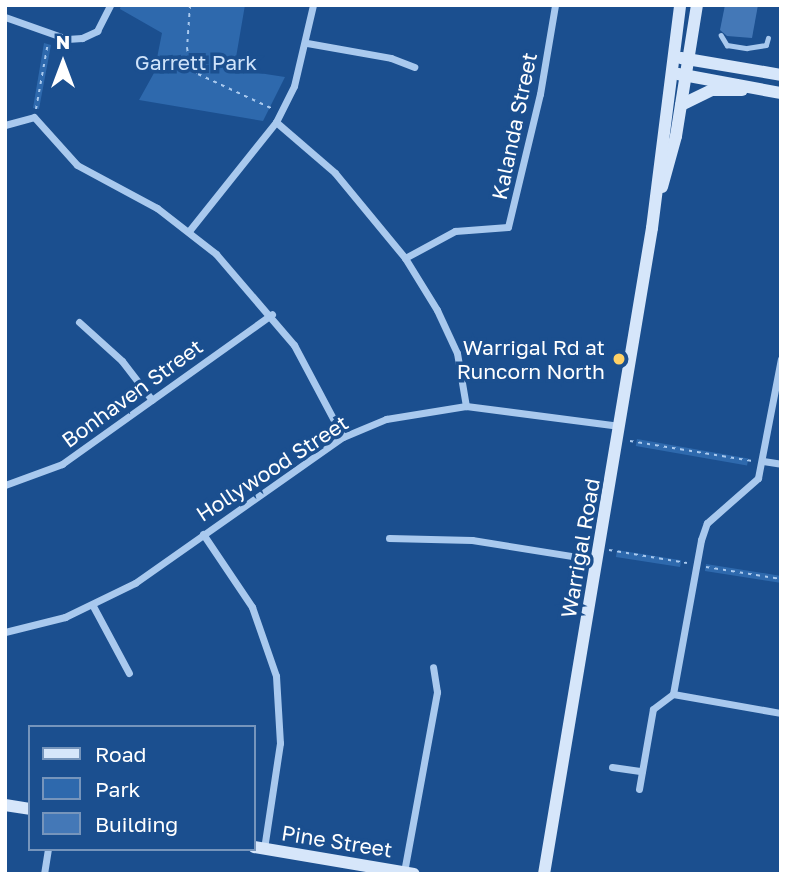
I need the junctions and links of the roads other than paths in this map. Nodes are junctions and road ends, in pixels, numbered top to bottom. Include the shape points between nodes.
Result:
1 (110, 5) edge
2 (313, 5) edge
3 (555, 5) edge
4 (680, 5) edge
5 (697, 5) edge
6 (5, 17) edge
7 (721, 35) dead end
8 (768, 38) dead end
9 (307, 43) junction
10 (672, 57) junction
11 (688, 60) junction
12 (414, 67) dead end
13 (669, 73) junction
14 (685, 75) junction
15 (781, 75) edge
16 (781, 93) edge
17 (681, 104) junction
18 (278, 118) junction
19 (5, 125) edge
20 (652, 228) junction
21 (189, 231) junction
22 (405, 258) junction
23 (272, 314) junction
24 (79, 322) dead end
25 (781, 359) edge
26 (152, 400) junction
27 (466, 406) junction
28 (619, 433) junction
29 (343, 437) junction
30 (763, 461) junction
31 (781, 464) edge
32 (5, 485) edge
33 (203, 534) junction
34 (389, 538) dead end
35 (597, 560) junction
36 (93, 606) junction
37 (5, 632) edge
38 (432, 667) dead end
39 (129, 673) dead end
40 (673, 694) junction
41 (781, 713) edge
42 (612, 767) dead end
43 (642, 771) junction
44 (639, 789) dead end
45 (5, 805) edge
46 (28, 809) edge
47 (259, 848) edge
48 (48, 851) edge
49 (409, 873) edge
50 (44, 874) edge
51 (544, 874) edge
52 (570, 874) edge
53 (584, 874) edge

1 - 6 street via 97,31 82,38 50,33
2 - 9 street
3 - 22 street, Kalanda Street via 540,94 508,226 455,231
4 - 10 main road, Warrigal Road
5 - 11 main road, Warrigal Road
7 - 8 lane via 727,44 747,48 761,47
9 - 12 street via 391,58
9 - 18 street
10 - 11 main road
10 - 13 main road, Warrigal Road
11 - 14 main road, Warrigal Road
11 - 15 main road
13 - 14 main road
13 - 20 main road, Warrigal Road
14 - 16 main road
14 - 17 main road, Warrigal Road
16 - 17 main road via 712,90
17 - 20 main road, Warrigal Road
18 - 21 street
18 - 22 street via 335,173
19 - 21 street via 34,117 76,165 158,208
20 - 28 main road, Warrigal Road
21 - 23 street
22 - 27 street via 457,353
23 - 26 street, Bonhaven Street
23 - 29 street
24 - 26 street via 122,361
25 - 30 street
26 - 32 street, Bonhaven Street via 62,464
27 - 28 street, Hollywood Street
27 - 29 street, Hollywood Street via 386,419
28 - 35 main road, Warrigal Road
29 - 33 street, Hollywood Street
30 - 31 street
30 - 40 street via 750,489 719,511 701,540
33 - 36 street, Hollywood Street via 135,583
33 - 47 street via 252,607 276,676 280,743
34 - 35 street via 472,540
35 - 51 main road, Warrigal Road
36 - 37 street, Hollywood Street
36 - 39 street
38 - 49 street via 437,692
40 - 41 street
40 - 43 street via 653,709
42 - 43 street
43 - 44 street
45 - 46 main road
47 - 49 main road, Pine Street
48 - 50 street
52 - 53 lane

